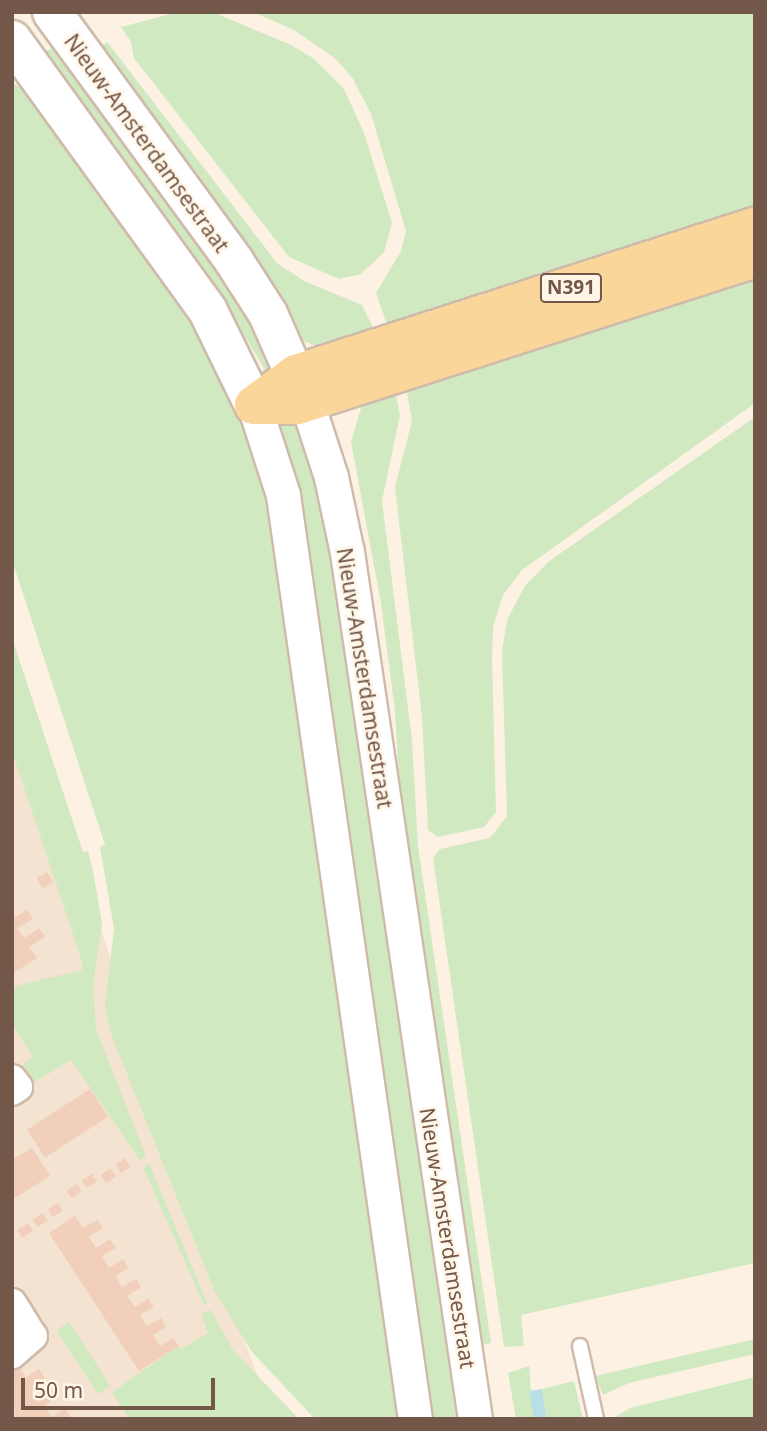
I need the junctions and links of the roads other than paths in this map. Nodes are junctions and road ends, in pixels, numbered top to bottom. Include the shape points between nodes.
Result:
1 (52, 12) edge
2 (22, 53) edge
3 (755, 227) edge
4 (755, 258) edge
5 (301, 388) junction
6 (254, 405) junction
7 (12, 1079) edge
8 (12, 1091) edge
9 (12, 1303) edge
10 (580, 1346) dead end
11 (12, 1354) edge
12 (415, 1419) edge
13 (475, 1419) edge
14 (596, 1419) edge

1 - 5 main road, Nieuw-Amsterdamsestraat via 233,261 268,314
2 - 6 main road via 208,311
3 - 5 main road, N391
4 - 5 main road, N391
5 - 6 main road, N391
5 - 13 street, Nieuw-Amsterdamsestraat via 331,477 347,552
6 - 12 street via 283,495
7 - 8 street via 18,1087
9 - 11 street via 33,1336
10 - 14 lane

